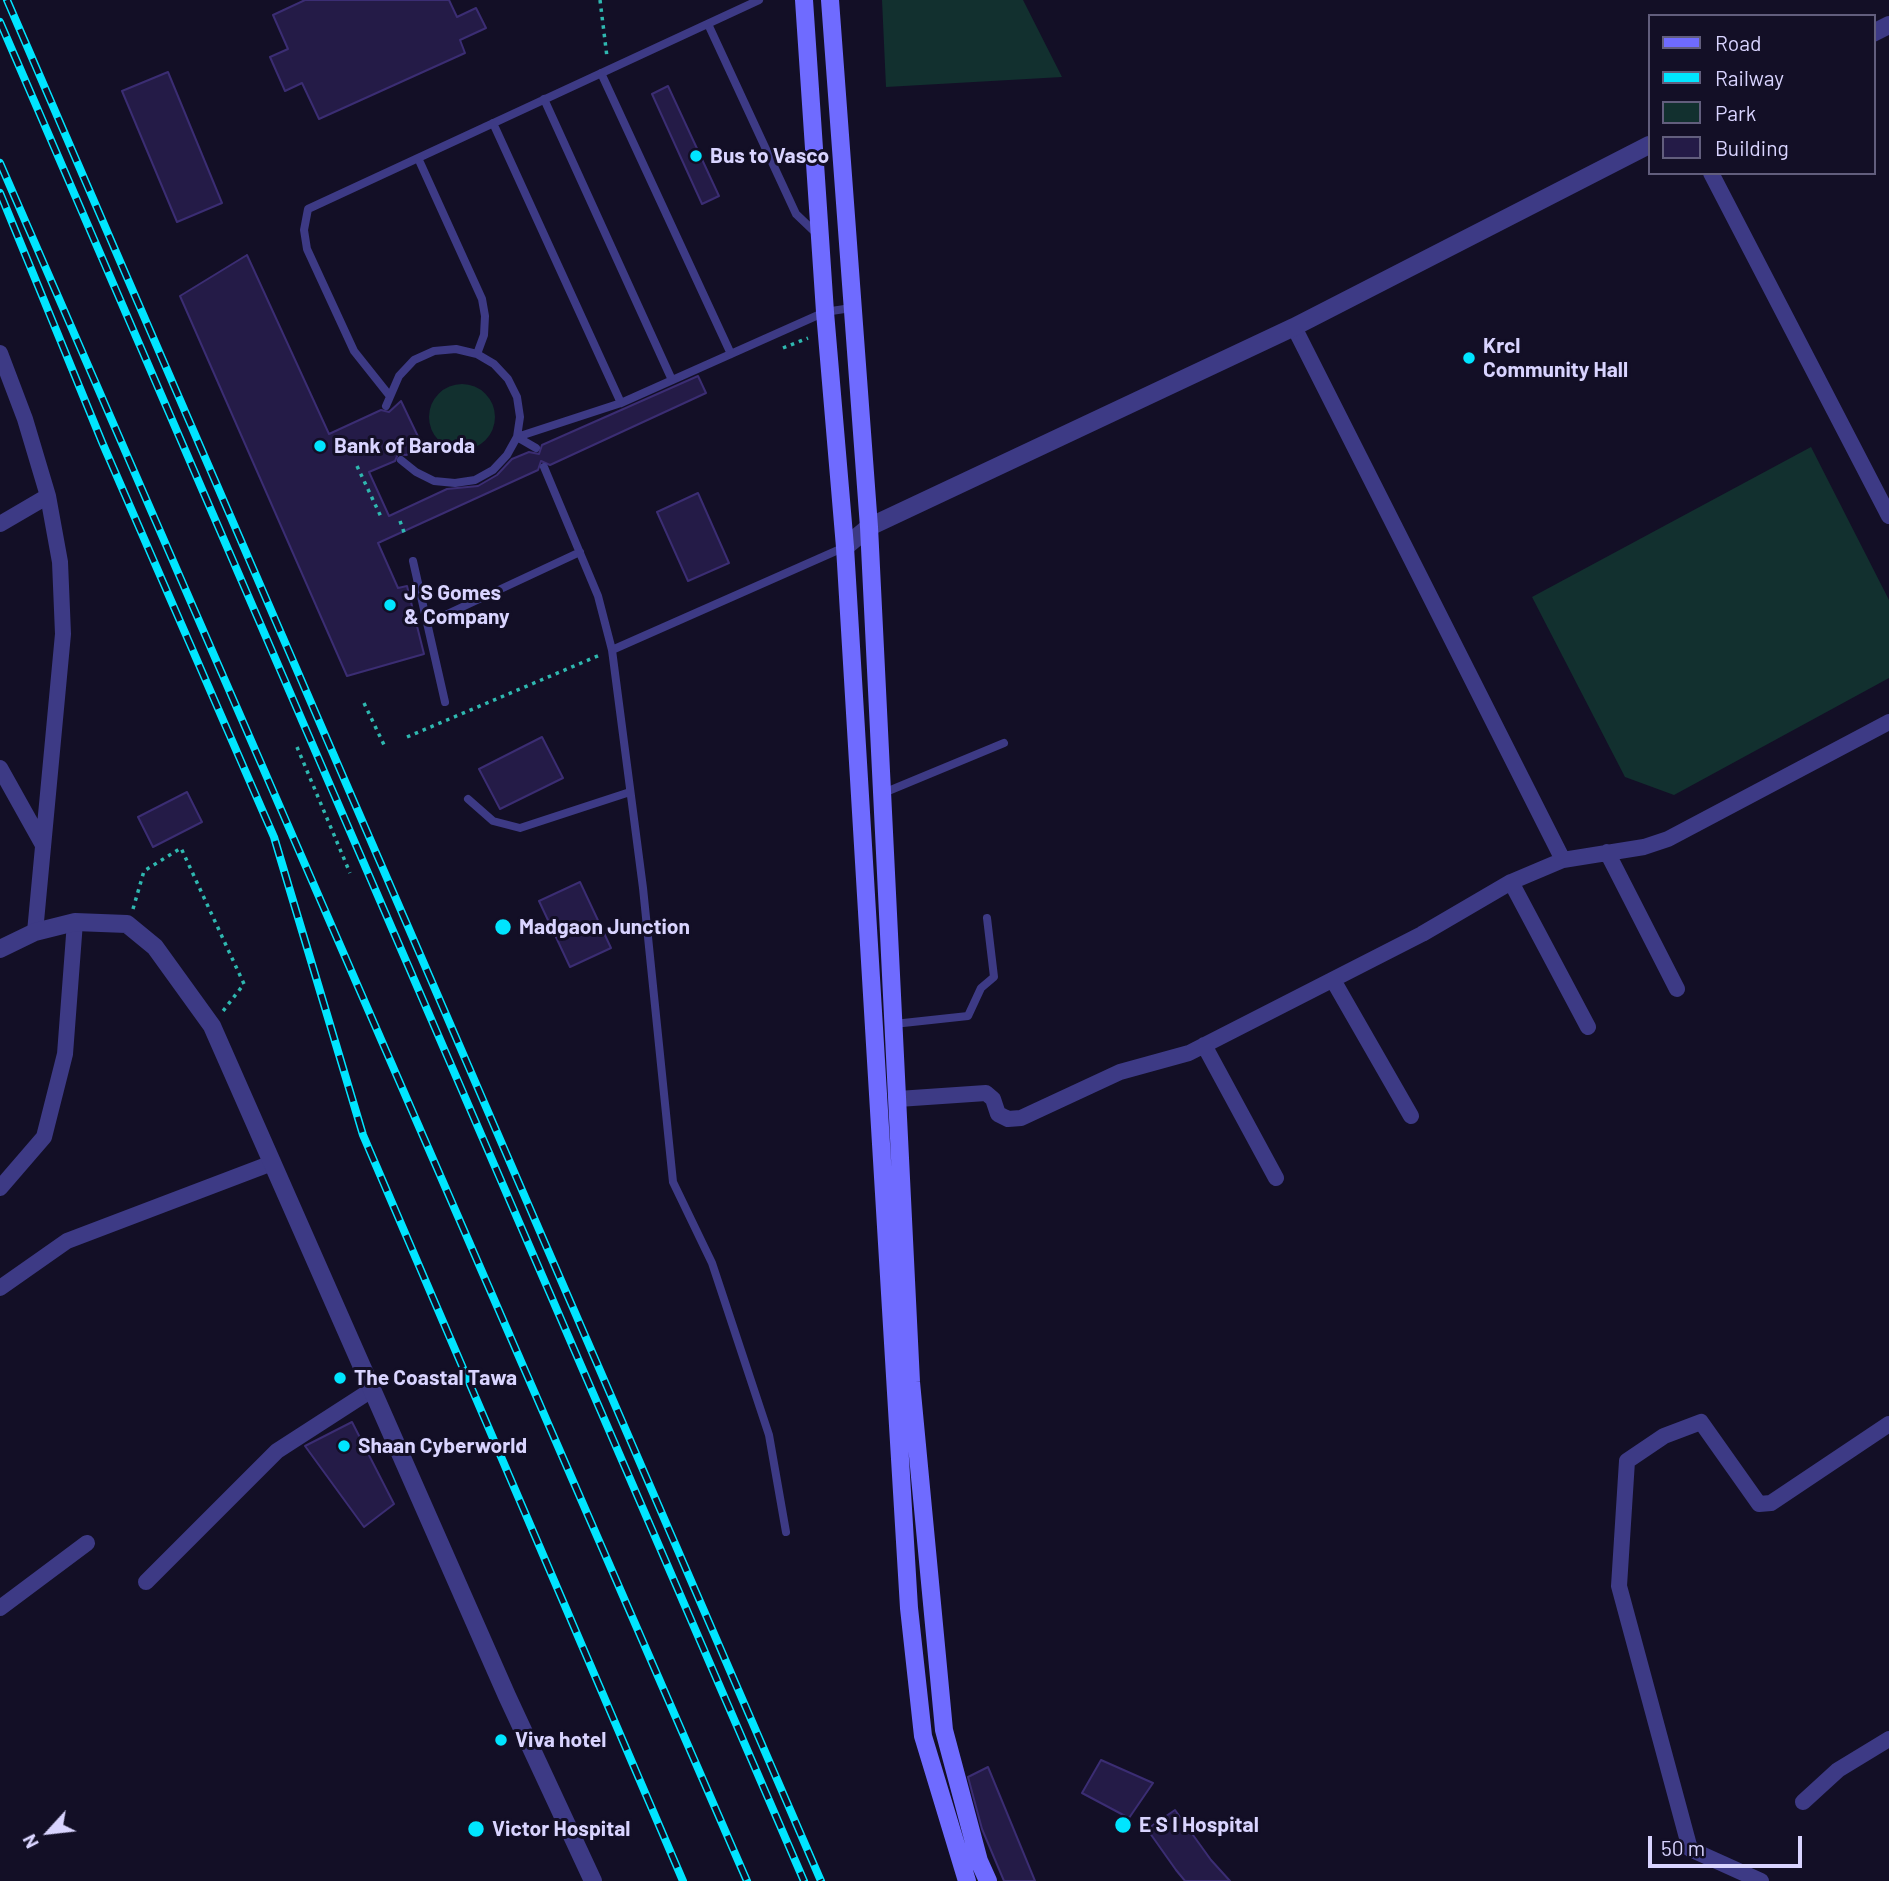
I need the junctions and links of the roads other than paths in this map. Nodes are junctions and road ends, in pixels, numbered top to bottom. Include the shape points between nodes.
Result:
1 (759, 0) edge
2 (804, 0) edge
3 (830, 0) edge
4 (708, 23) junction
5 (605, 71) junction
6 (544, 99) junction
7 (493, 123) junction
8 (1647, 146) edge
9 (418, 158) junction
10 (1712, 175) edge
11 (820, 236) junction
12 (852, 308) junction
13 (825, 312) junction
14 (1294, 327) junction
15 (0, 353) edge
16 (477, 354) junction
17 (731, 354) junction
18 (672, 380) junction
19 (389, 395) junction
20 (621, 403) junction
21 (386, 406) dead end
22 (516, 437) junction
23 (536, 448) dead end
24 (401, 460) dead end
25 (544, 467) dead end
26 (48, 496) junction
27 (1889, 516) edge
28 (0, 524) edge
29 (869, 527) junction
30 (845, 547) junction
31 (580, 552) junction
32 (413, 561) dead end
33 (428, 623) junction
34 (874, 639) junction
35 (850, 642) junction
36 (612, 650) junction
37 (445, 702) dead end
38 (1889, 722) edge
39 (1004, 743) dead end
40 (0, 768) edge
41 (630, 792) junction
42 (881, 794) junction
43 (468, 799) dead end
44 (43, 845) junction
45 (1607, 852) junction
46 (1563, 860) junction
47 (1511, 882) junction
48 (987, 918) dead end
49 (75, 922) junction
50 (34, 932) junction
51 (0, 949) edge
52 (1334, 980) junction
53 (1676, 989) dead end
54 (894, 1024) junction
55 (1588, 1027) dead end
56 (1204, 1045) junction
57 (898, 1099) junction
58 (1411, 1116) dead end
59 (272, 1163) junction
60 (1276, 1178) dead end
61 (0, 1188) edge
62 (0, 1288) edge
63 (373, 1389) junction
64 (1889, 1424) edge
65 (786, 1532) dead end
66 (87, 1543) dead end
67 (146, 1582) dead end
68 (0, 1608) edge
69 (1889, 1739) edge
70 (1803, 1802) dead end
71 (593, 1881) edge
72 (967, 1881) edge
73 (988, 1881) edge
74 (1761, 1881) edge

1 - 4 lane
2 - 11 main road
3 - 12 main road
4 - 5 lane
4 - 11 lane via 796,214
5 - 6 lane
5 - 17 lane
6 - 7 lane
6 - 18 lane
7 - 9 lane
7 - 20 lane
8 - 14 street
9 - 16 lane via 482,299 484,335
9 - 19 lane via 308,209 304,230 307,249 354,351
10 - 27 street
11 - 13 main road
12 - 13 lane
12 - 29 main road
13 - 17 lane
13 - 30 main road
14 - 29 street
14 - 46 street
15 - 26 street
16 - 19 lane via 445,350 414,360
16 - 22 lane via 508,379 518,407
17 - 18 lane
18 - 20 lane
19 - 21 lane
20 - 22 lane
22 - 23 lane
22 - 24 lane via 500,463 475,480 434,481
25 - 31 lane
26 - 28 street
26 - 44 street via 60,562 63,634
29 - 30 street
29 - 34 main road
30 - 35 main road
30 - 36 lane
31 - 33 lane
31 - 36 lane
32 - 33 lane
33 - 37 lane
34 - 35 main road
34 - 42 main road
35 - 72 main road via 909,1608 923,1736
36 - 41 lane
38 - 45 street via 1668,839
39 - 42 lane
40 - 44 street
41 - 43 lane via 520,828 493,821
41 - 65 lane via 673,1182 712,1263 769,1435
42 - 54 main road
44 - 50 street
45 - 46 street
45 - 53 street
46 - 47 street
47 - 52 street
47 - 55 street
48 - 54 lane via 994,977 981,988 968,1016
49 - 50 street
49 - 59 street via 127,924 155,947 212,1026
49 - 61 street via 65,1054 44,1137
50 - 51 street
52 - 56 street
52 - 58 street
54 - 57 main road
56 - 57 street via 1119,1072 1021,1118 998,1114 986,1093
56 - 60 street
57 - 73 main road via 911,1382 944,1730
59 - 62 street via 67,1241
59 - 63 street
63 - 67 street via 277,1451
63 - 71 street
64 - 74 street via 1771,1503 1759,1504 1700,1422 1664,1436 1627,1461 1619,1586 1690,1849
66 - 68 street
69 - 70 street via 1838,1770

